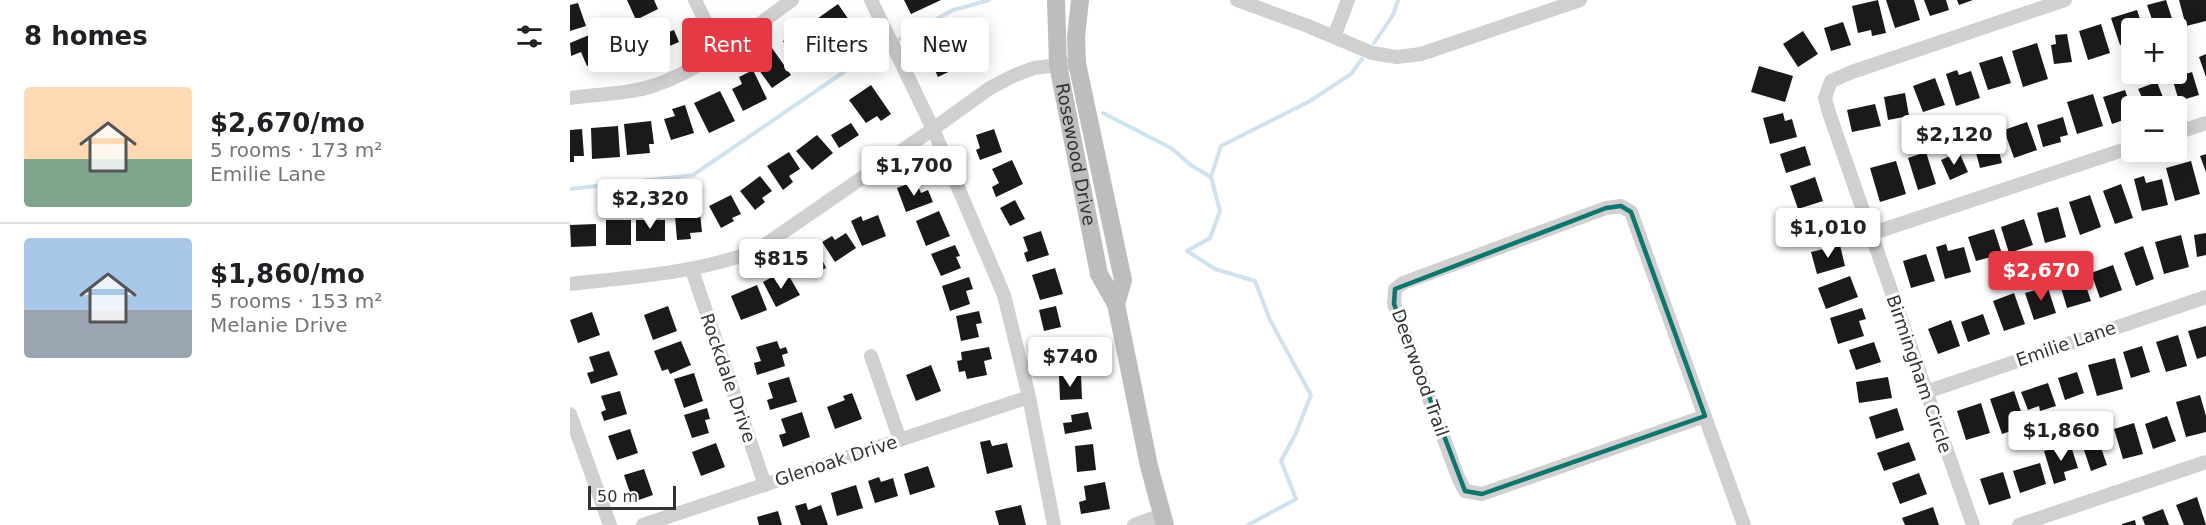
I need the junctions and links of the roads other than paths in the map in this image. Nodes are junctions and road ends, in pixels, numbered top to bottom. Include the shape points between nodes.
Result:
1 (695, 0) edge
2 (792, 0) edge
3 (871, 0) edge
4 (1056, 0) edge
5 (1080, 0) edge
6 (1238, 0) edge
7 (1348, 0) edge
8 (1580, 0) edge
9 (2065, 0) edge
10 (704, 18) edge
11 (767, 18) edge
12 (1335, 37) junction
13 (1077, 63) junction
14 (1058, 65) junction
15 (685, 72) edge
16 (570, 98) edge
17 (2206, 123) edge
18 (933, 129) junction
19 (2187, 129) edge
20 (2121, 151) edge
21 (1870, 234) junction
22 (692, 270) junction
23 (570, 285) edge
24 (2206, 297) edge
25 (1116, 304) junction
26 (871, 356) dead end
27 (1926, 392) junction
28 (1029, 397) junction
29 (570, 414) edge
30 (1705, 416) junction
31 (900, 440) junction
32 (2206, 462) edge
33 (765, 485) junction
34 (1163, 520) edge
35 (610, 525) edge
36 (643, 525) edge
37 (1054, 525) edge
38 (1134, 525) edge
39 (1744, 525) edge
40 (1973, 525) edge
41 (2019, 525) edge

1 - 10 street
2 - 11 street
3 - 18 street
4 - 14 main road, Rosewood Drive
5 - 13 main road, Rosewood Drive
6 - 12 street
7 - 12 street
8 - 12 street via 1421,54 1397,57 1372,53
9 - 21 street, Birmingham Circle via 1831,81 1825,98 1829,114
13 - 14 street
13 - 25 main road, Rosewood Drive via 1123,280
14 - 18 street via 1034,68 1005,80
14 - 25 main road, Rosewood Drive via 1099,274
15 - 16 street via 655,86
17 - 19 street
18 - 22 street via 756,251
18 - 28 street via 1004,295
20 - 21 street
21 - 27 street, Birmingham Circle
22 - 23 street
22 - 33 street, Rockdale Drive
24 - 27 street, Emilie Lane
25 - 34 main road, Rosewood Drive
26 - 31 street
27 - 40 street, Birmingham Circle
28 - 31 street, Glenoak Drive
28 - 37 street
29 - 35 street
30 - 30 street, Deerwood Trail via 1631,212 1621,206 1606,208 1395,289 1394,304 1465,491 1482,494
30 - 39 street, Deerwood Trail
31 - 33 street, Glenoak Drive
32 - 41 street
33 - 36 street, Glenoak Drive
34 - 38 street

